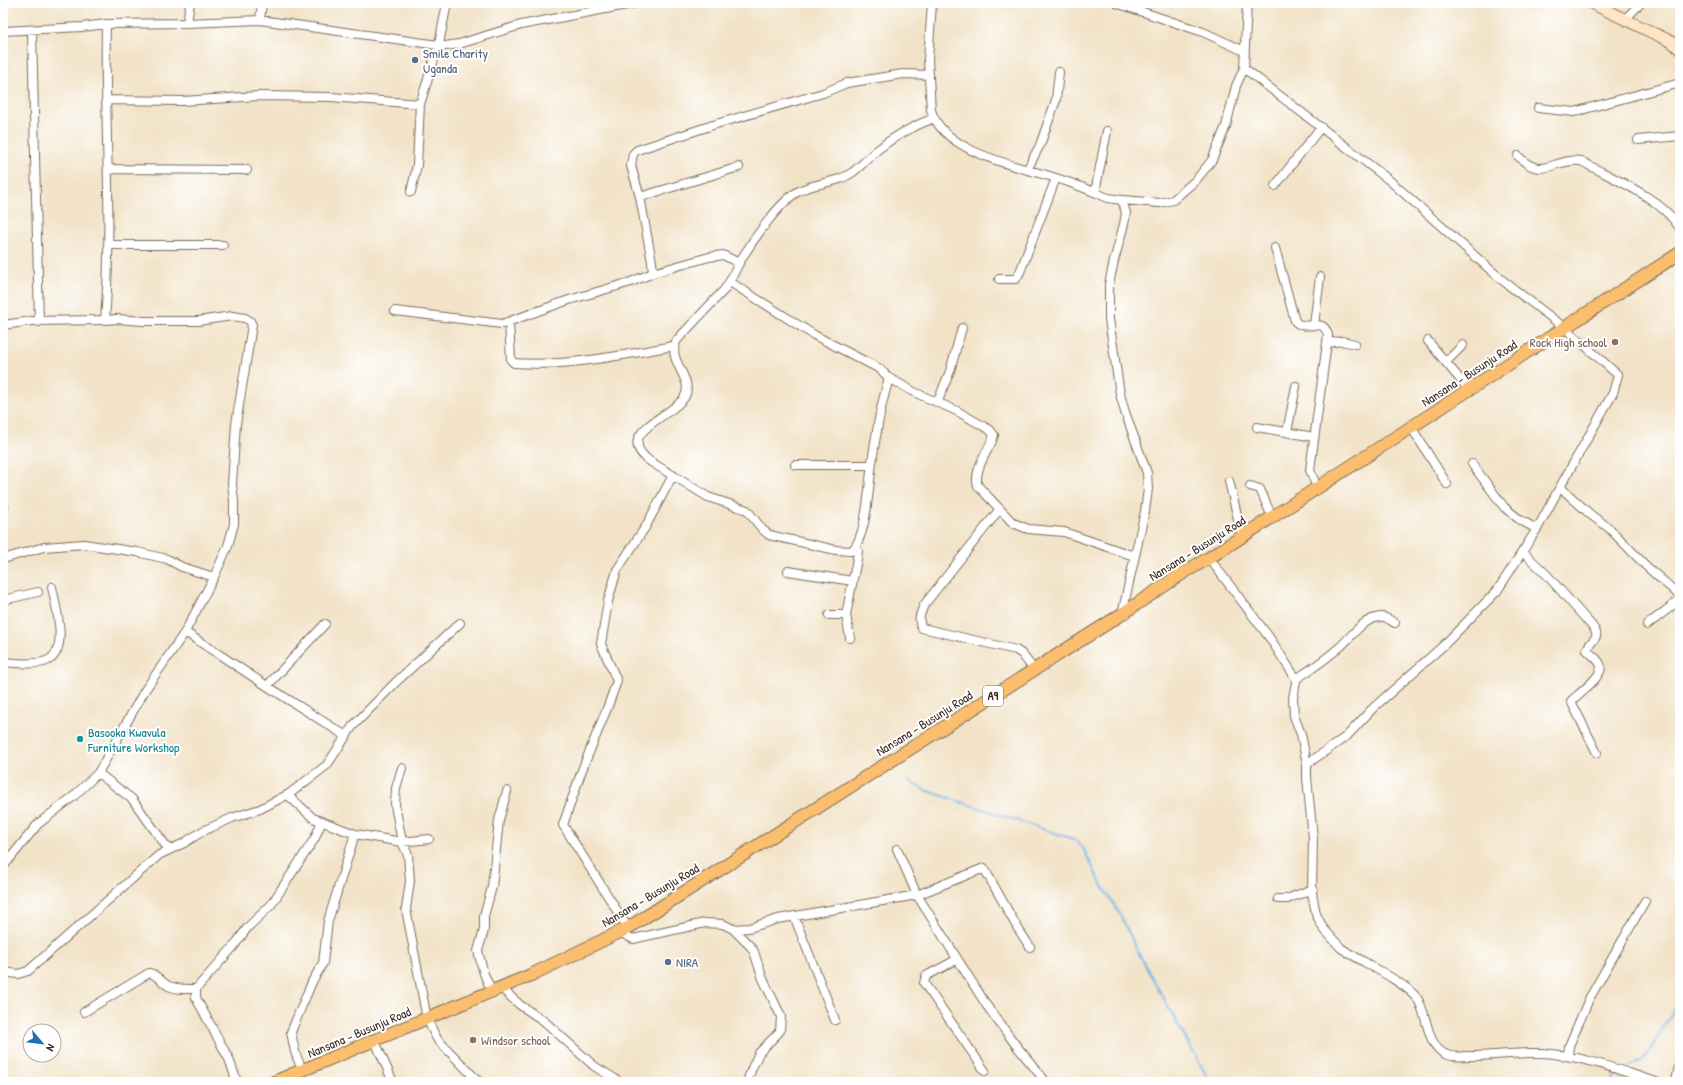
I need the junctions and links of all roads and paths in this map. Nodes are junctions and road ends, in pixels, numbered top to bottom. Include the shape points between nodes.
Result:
1 (190, 3) edge
2 (262, 3) edge
3 (447, 3) edge
4 (637, 3) edge
5 (932, 3) edge
6 (1116, 3) edge
7 (1247, 3) edge
8 (1591, 3) edge
9 (1641, 3) edge
10 (260, 20) junction
11 (1624, 20) junction
12 (187, 23) junction
13 (106, 24) junction
14 (32, 30) junction
15 (3, 31) edge
16 (439, 44) junction
17 (1680, 49) edge
18 (1244, 51) junction
19 (1244, 68) junction
20 (1059, 72) dead end
21 (929, 75) junction
22 (1680, 83) edge
23 (106, 100) junction
24 (420, 104) junction
25 (1538, 108) dead end
26 (934, 118) junction
27 (1321, 127) junction
28 (1107, 131) dead end
29 (1680, 136) edge
30 (1638, 140) dead end
31 (1518, 156) dead end
32 (739, 167) dead end
33 (108, 169) junction
34 (247, 170) dead end
35 (1028, 170) junction
36 (1056, 178) junction
37 (1275, 186) dead end
38 (411, 192) dead end
39 (1096, 192) junction
40 (640, 197) junction
41 (1122, 200) junction
42 (1680, 228) edge
43 (108, 245) junction
44 (223, 245) dead end
45 (1275, 248) dead end
46 (1680, 253) edge
47 (739, 263) junction
48 (653, 273) junction
49 (1320, 277) dead end
50 (999, 279) dead end
51 (730, 282) junction
52 (395, 311) dead end
53 (105, 320) junction
54 (39, 322) junction
55 (508, 322) junction
56 (3, 325) edge
57 (1314, 325) junction
58 (962, 328) dead end
59 (1565, 328) junction
60 (1428, 341) dead end
61 (1327, 343) junction
62 (1355, 344) dead end
63 (1463, 345) dead end
64 (673, 346) junction
65 (1446, 362) junction
66 (889, 378) junction
67 (1296, 386) dead end
68 (1469, 390) junction
69 (938, 401) junction
70 (1257, 427) dead end
71 (1411, 428) junction
72 (1287, 432) junction
73 (1314, 436) junction
74 (1472, 464) dead end
75 (795, 465) dead end
76 (871, 465) junction
77 (673, 475) junction
78 (1229, 481) dead end
79 (1447, 484) dead end
80 (1250, 486) dead end
81 (1560, 487) junction
82 (1317, 488) junction
83 (999, 510) junction
84 (1272, 517) junction
85 (1537, 529) junction
86 (1242, 536) junction
87 (856, 547) junction
88 (1523, 552) junction
89 (1134, 556) junction
90 (1209, 558) junction
91 (3, 559) edge
92 (788, 571) dead end
93 (214, 577) junction
94 (853, 581) junction
95 (52, 587) dead end
96 (38, 592) dead end
97 (1679, 597) edge
98 (3, 600) edge
99 (1122, 614) junction
100 (829, 615) dead end
101 (846, 615) junction
102 (460, 623) dead end
103 (1395, 623) dead end
104 (326, 624) dead end
105 (1647, 625) dead end
106 (185, 632) junction
107 (850, 638) dead end
108 (3, 662) edge
109 (1034, 670) junction
110 (1296, 679) junction
111 (266, 686) junction
112 (346, 736) junction
113 (1597, 752) dead end
114 (1307, 764) junction
115 (402, 768) dead end
116 (98, 773) junction
117 (507, 791) dead end
118 (289, 794) junction
119 (322, 821) junction
120 (355, 834) junction
121 (429, 839) dead end
122 (402, 842) junction
123 (897, 849) dead end
124 (169, 850) junction
125 (3, 867) edge
126 (1313, 889) junction
127 (916, 895) junction
128 (1278, 899) dead end
129 (1645, 901) dead end
130 (794, 916) junction
131 (733, 929) junction
132 (624, 930) junction
133 (1030, 947) dead end
134 (956, 960) junction
135 (3, 972) edge
136 (196, 989) junction
137 (496, 990) junction
138 (84, 1012) dead end
139 (427, 1018) junction
140 (835, 1020) dead end
141 (375, 1041) junction
142 (1568, 1056) junction
143 (1680, 1060) edge
144 (302, 1070) junction
145 (985, 1071) dead end
146 (237, 1082) edge
147 (274, 1082) edge
148 (393, 1082) edge
149 (479, 1082) edge
150 (620, 1082) edge
151 (747, 1082) edge
152 (1046, 1082) edge
153 (1656, 1082) edge
154 (1676, 1082) edge

1 - 12 street
2 - 10 street
3 - 16 street
4 - 16 street via 521,25 459,44
5 - 21 street via 928,38
6 - 18 street via 1203,32
7 - 18 street
8 - 11 street
9 - 11 street
10 - 12 street
10 - 16 street
11 - 17 street via 1672,42
12 - 13 street
13 - 14 street
13 - 23 street
14 - 15 street
14 - 54 street
16 - 24 street
18 - 19 street
19 - 27 street
19 - 41 street via 1218,147 1201,176 1173,200 1167,202
20 - 35 street via 1056,100
21 - 26 street via 931,110
21 - 40 street via 903,74 847,83 823,93 636,150 631,166
22 - 25 street via 1569,113 1561,109
23 - 24 street via 183,101 258,96 331,97
23 - 33 street
24 - 38 street via 417,165
26 - 35 street via 946,134 956,141 979,153
26 - 47 street via 888,142 842,178 804,189 791,197 758,235
27 - 37 street
27 - 59 street via 1389,180 1502,280
28 - 39 street
29 - 30 street
31 - 42 street via 1528,165 1542,169 1573,160 1581,161 1656,204 1674,219
32 - 40 street
33 - 34 street
33 - 43 street
35 - 36 street
36 - 39 street
36 - 50 street via 1020,272 1016,279
39 - 41 street via 1108,198
40 - 48 street
41 - 89 street via 1126,213 1109,284 1108,313 1124,412 1147,473 1145,511
43 - 44 street
43 - 53 street
45 - 57 street via 1295,321 1301,325
46 - 59 main road, Nansana - Busunju Road / A9
47 - 48 street via 723,255
47 - 51 street
48 - 55 street
49 - 57 street
51 - 64 street
51 - 66 street via 814,335 880,369
52 - 55 street via 499,324
53 - 54 street
53 - 93 street via 198,321 232,316 245,318 252,325 236,424 232,484 234,524 228,546
54 - 56 street
55 - 64 street via 511,360 514,363 565,362
57 - 61 street via 1318,324 1324,328 1328,335
58 - 69 street via 950,371
59 - 68 main road, Nansana - Busunju Road / A9
59 - 81 street via 1618,375 1613,393
60 - 65 street
61 - 62 street via 1342,341
61 - 73 street
63 - 65 street
64 - 77 street via 676,361 687,385 685,396 676,406 649,424 638,442 645,458
65 - 68 street
66 - 69 street via 916,393
66 - 76 street
67 - 72 street
68 - 71 main road, Nansana - Busunju Road / A9
69 - 83 street via 982,424 994,435 976,479 978,486
70 - 72 street
71 - 79 street
71 - 82 main road, Nansana - Busunju Road / A9
72 - 73 street
73 - 82 street via 1310,470
74 - 85 street via 1504,507
75 - 76 street
76 - 87 street via 862,534
77 - 87 street via 708,497 747,510 769,535 845,552
77 - 132 street via 646,526 617,570 608,602 602,644 616,681 563,825
78 - 86 street
80 - 84 street via 1260,488
81 - 85 street
81 - 97 street via 1621,539
82 - 84 main road, Nansana - Busunju Road / A9
83 - 89 street via 1014,523 1028,529 1064,532
83 - 109 street via 924,604 918,619 922,628 1016,650
84 - 86 main road, Nansana - Busunju Road / A9
85 - 88 street
86 - 90 main road, Nansana - Busunju Road / A9
87 - 94 street via 858,551
88 - 113 street via 1547,574 1595,629 1597,635 1587,650 1601,665 1601,670 1595,680 1571,701
88 - 114 street via 1497,591 1444,645 1380,702 1347,736
89 - 99 street
90 - 99 main road, Nansana - Busunju Road / A9
90 - 110 street via 1269,637
91 - 93 street via 44,547 84,544 159,557
92 - 94 street
93 - 106 street
94 - 101 street
95 - 108 street via 60,626 59,648 51,659 44,662
96 - 98 street
97 - 105 street via 1677,602
99 - 109 main road, Nansana - Busunju Road / A9
100 - 101 street
101 - 107 street
102 - 112 street via 396,682
103 - 110 street via 1380,616 1363,624 1342,645
104 - 111 street
106 - 111 street
106 - 116 street via 145,690
109 - 132 main road, Nansana - Busunju Road / A9
110 - 114 street via 1294,716 1301,734
111 - 112 street
112 - 118 street via 327,765
114 - 126 street via 1313,838
115 - 122 street via 396,788 395,805
116 - 124 street via 132,799
116 - 125 street via 38,824
117 - 137 street via 499,820 492,887 486,905 484,930 478,951 484,974
118 - 119 street via 309,815
118 - 124 street via 260,809 203,831
119 - 120 street
119 - 136 street via 315,838 271,905
120 - 122 street
120 - 144 street via 328,921 324,963 312,982 291,1032
121 - 122 street
122 - 139 street via 408,855 410,873 406,908
123 - 127 street
124 - 135 street via 133,877 28,971 18,974
126 - 128 street via 1287,899
126 - 142 street via 1316,914 1322,928 1341,948 1409,990 1417,998 1433,1043 1445,1054 1469,1056 1541,1053
127 - 130 street
127 - 133 street via 984,868
127 - 134 street
129 - 142 street via 1589,999 1569,1046
130 - 131 street via 750,928
130 - 140 street
131 - 132 street via 723,924 705,923 633,940
131 - 151 street via 754,952 782,1024 778,1035 756,1057
132 - 137 main road, Nansana - Busunju Road / A9
134 - 145 street via 926,976 924,983
134 - 152 street via 1015,1044
136 - 138 street via 167,986 150,973
136 - 146 street via 196,998 229,1059
137 - 139 main road, Nansana - Busunju Road / A9
137 - 150 street via 544,1020 594,1066
139 - 141 main road, Nansana - Busunju Road / A9
139 - 149 street via 437,1039
141 - 144 main road, Nansana - Busunju Road / A9
141 - 148 street
142 - 153 street via 1613,1067
143 - 154 street
144 - 147 main road, Nansana - Busunju Road / A9

